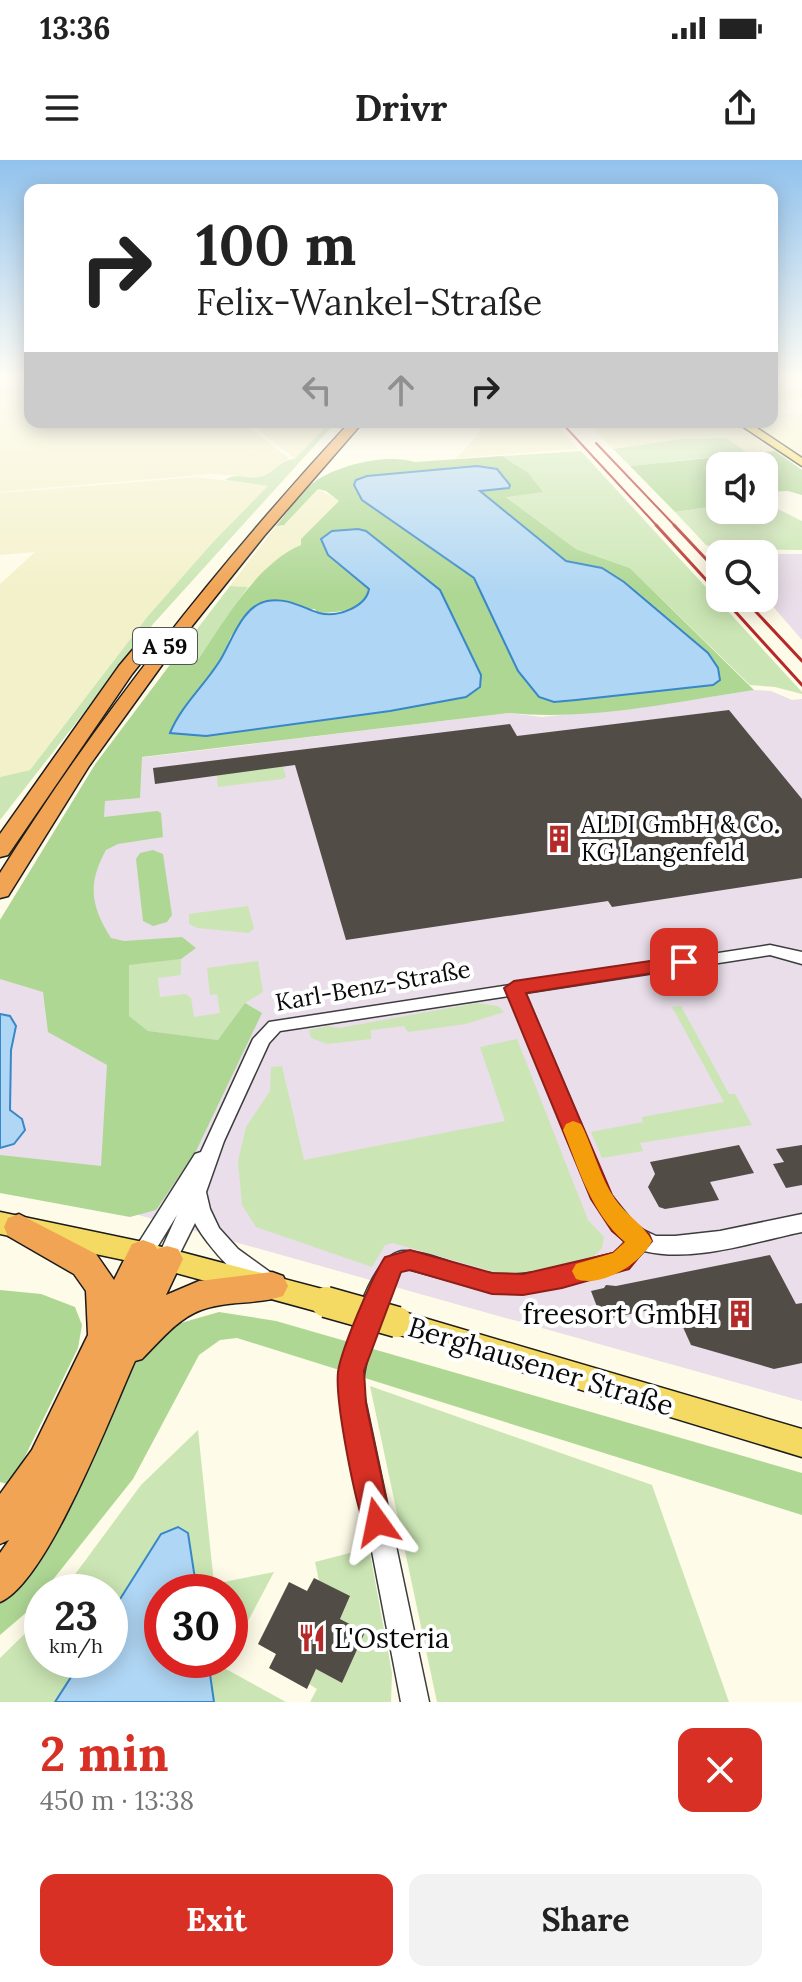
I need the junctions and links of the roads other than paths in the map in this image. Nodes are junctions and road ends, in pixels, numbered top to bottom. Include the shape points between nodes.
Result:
1 (320, 449) edge
2 (333, 449) edge
3 (781, 449) edge
4 (802, 463) edge
5 (51, 774) junction
6 (0, 829) edge
7 (0, 850) edge
8 (0, 891) edge
9 (802, 958) edge
10 (514, 988) junction
11 (214, 1141) junction
12 (197, 1192) junction
13 (802, 1223) edge
14 (10, 1225) edge
15 (640, 1241) junction
16 (155, 1256) junction
17 (272, 1286) junction
18 (111, 1348) junction
19 (802, 1443) edge
20 (0, 1525) edge
21 (0, 1583) edge
22 (415, 1702) edge

1 - 5 highway, A 59 via 144,647
2 - 8 highway, A 59 via 224,571 146,670
3 - 4 main road
5 - 6 highway
5 - 7 highway, A 59
9 - 10 street, Karl-Benz-Straße via 770,950
10 - 11 street, Karl-Benz-Straße via 275,1026 262,1039
10 - 15 street via 603,1199
11 - 12 street, Karl-Benz-Straße
11 - 16 street, Karl-Benz-Straße
12 - 16 street, Karl-Benz-Straße
12 - 17 street via 209,1233 231,1257
13 - 15 street via 676,1246
14 - 16 main road, Berghausener Straße
14 - 18 highway via 85,1264 102,1288
15 - 22 street via 621,1261 523,1284 492,1283 404,1259 384,1278 353,1360 351,1385
16 - 17 main road, Berghausener Straße
16 - 18 highway
17 - 18 highway via 199,1295
17 - 19 main road, Berghausener Straße, bridge
18 - 20 highway via 45,1463
18 - 21 highway via 47,1511

